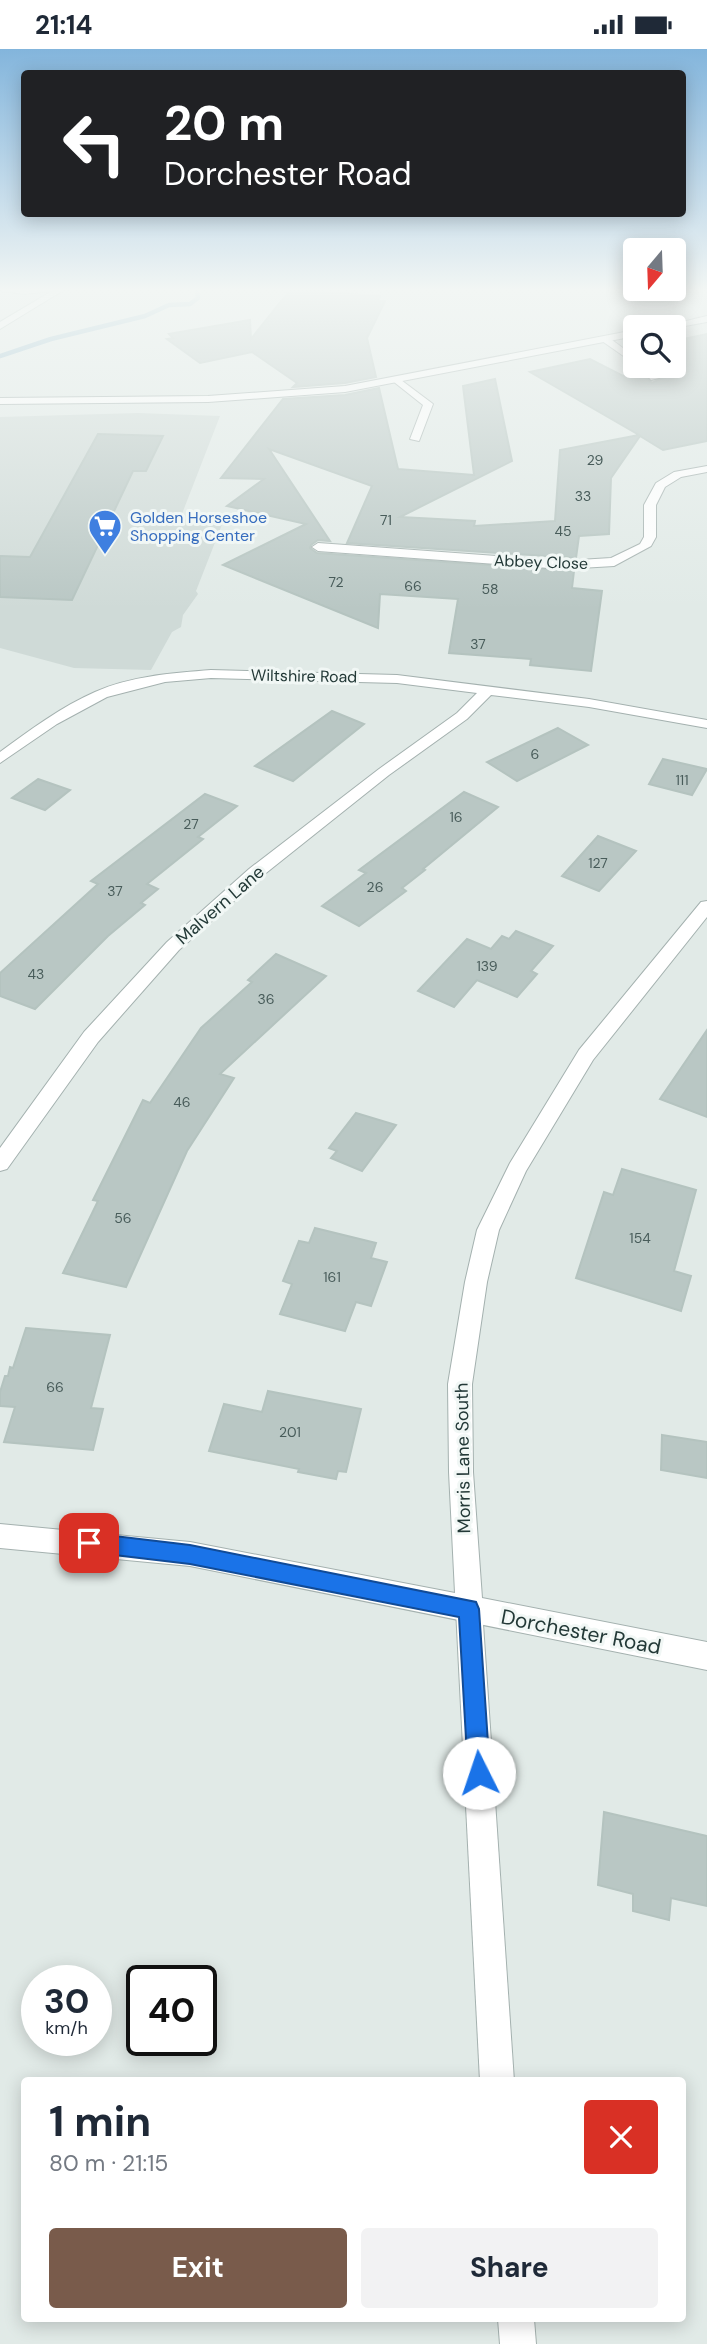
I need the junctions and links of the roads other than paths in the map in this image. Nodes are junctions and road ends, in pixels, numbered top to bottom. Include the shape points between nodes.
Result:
1 (269, 395) edge
2 (417, 395) edge
3 (0, 401) edge
4 (415, 439) dead end
5 (707, 469) edge
6 (318, 547) dead end
7 (486, 692) junction
8 (626, 710) junction
9 (707, 715) edge
10 (707, 724) edge
11 (0, 758) edge
12 (707, 906) edge
13 (0, 1163) edge
14 (0, 1536) edge
15 (469, 1609) junction
16 (707, 1656) edge
17 (497, 2077) edge
18 (516, 2322) edge
19 (518, 2344) edge

1 - 3 street
2 - 4 street via 428,404
5 - 6 street, Abbey Close via 678,474 660,485 650,505 650,537 645,546 614,562 563,565
7 - 8 street, Wiltshire Road
7 - 11 street, Wiltshire Road via 397,679 287,674 165,678 85,701
7 - 13 street, Malvern Lane via 462,716 255,873 173,946 91,1037
8 - 9 street, Wiltshire Road
8 - 10 street, Wiltshire Road
12 - 15 street, Morris Lane South via 586,1055 517,1169 488,1230 460,1384
14 - 15 street, Dorchester Road via 190,1554
15 - 16 street, Dorchester Road
15 - 17 street, Morris Lane South
18 - 19 street

